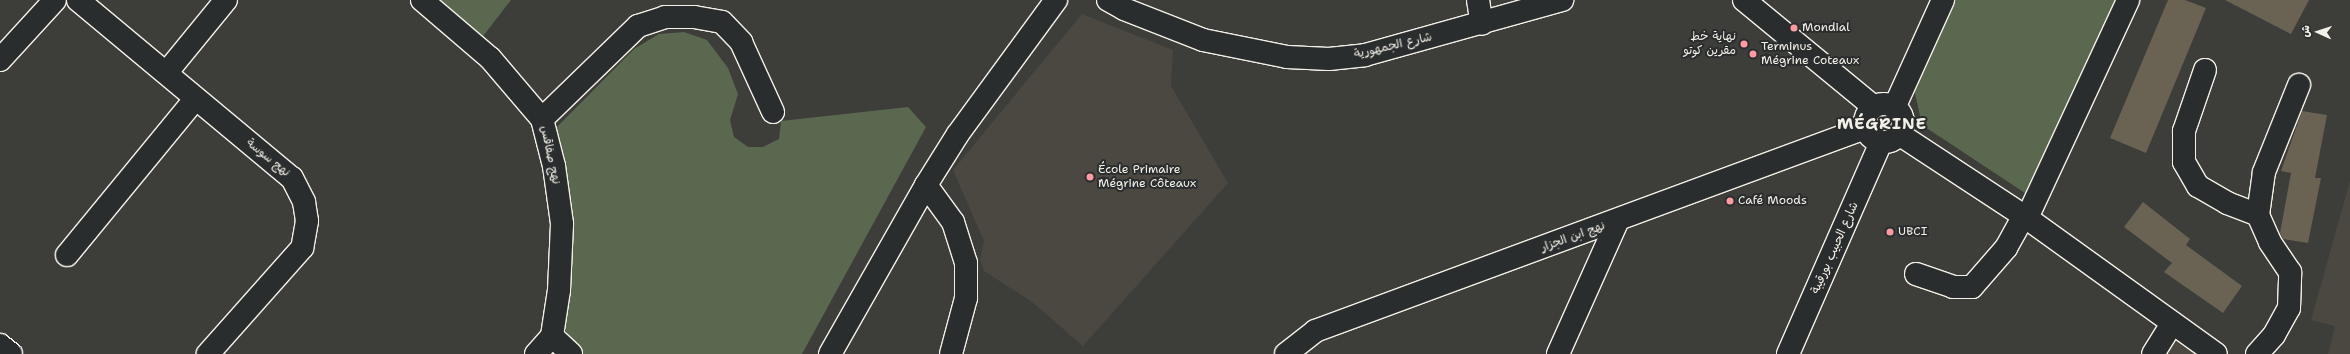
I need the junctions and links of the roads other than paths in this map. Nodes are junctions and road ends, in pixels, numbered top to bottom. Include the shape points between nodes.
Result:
1 (55, 0) edge
2 (78, 0) edge
3 (226, 0) edge
4 (422, 0) edge
5 (1056, 0) edge
6 (1108, 0) edge
7 (1478, 0) edge
8 (1562, 0) edge
9 (1744, 0) edge
10 (1943, 0) edge
11 (2128, 0) edge
12 (1482, 24) junction
13 (0, 60) edge
14 (2205, 70) dead end
15 (167, 72) junction
16 (2299, 85) dead end
17 (196, 99) junction
18 (1884, 107) junction
19 (773, 112) dead end
20 (542, 119) junction
21 (1865, 128) junction
22 (1890, 138) junction
23 (926, 185) junction
24 (2258, 215) junction
25 (2025, 217) junction
26 (1618, 220) junction
27 (67, 255) dead end
28 (1916, 274) dead end
29 (2172, 323) junction
30 (552, 336) junction
31 (0, 345) edge
32 (11, 354) edge
33 (208, 354) edge
34 (536, 354) edge
35 (571, 354) edge
36 (830, 354) edge
37 (951, 354) edge
38 (1286, 354) edge
39 (1558, 354) edge
40 (1788, 354) edge
41 (2153, 354) edge
42 (2216, 354) edge
43 (2257, 354) edge

1 - 13 street
2 - 15 street, نهج سوسة
3 - 15 street
4 - 20 street, نهج صفاقس via 490,58
5 - 23 street via 967,122
6 - 12 street, شارع الجمهورية via 1124,9 1203,40 1287,57 1329,59 1365,55
7 - 12 street
8 - 12 street, شارع الجمهورية
9 - 18 street
10 - 18 street
11 - 25 street
14 - 24 street via 2184,131 2184,162 2198,186 2227,203
15 - 17 street, نهج سوسة
16 - 24 street via 2264,172
17 - 27 street
17 - 33 street, نهج سوسة via 292,178 304,202 307,221 302,248
18 - 21 street via 1865,119
18 - 22 street via 1902,121
19 - 20 street via 741,42 722,22 694,17 665,16 638,26
20 - 30 street, نهج صفاقس via 554,166 562,224 559,290
21 - 22 street via 1868,134
21 - 26 street, نهج ابن الجزار
22 - 25 street
22 - 40 street, شارع الحبيب بورقيبة
23 - 36 street
23 - 37 street via 953,222 966,264 966,298
24 - 43 street via 2270,242 2290,272 2289,308 2274,335
25 - 28 street via 2006,248 1972,287 1953,287
25 - 29 street
26 - 38 street, نهج ابن الجزار via 1315,331
26 - 39 street
29 - 41 street
29 - 42 street
30 - 34 street
30 - 35 street
31 - 32 street

